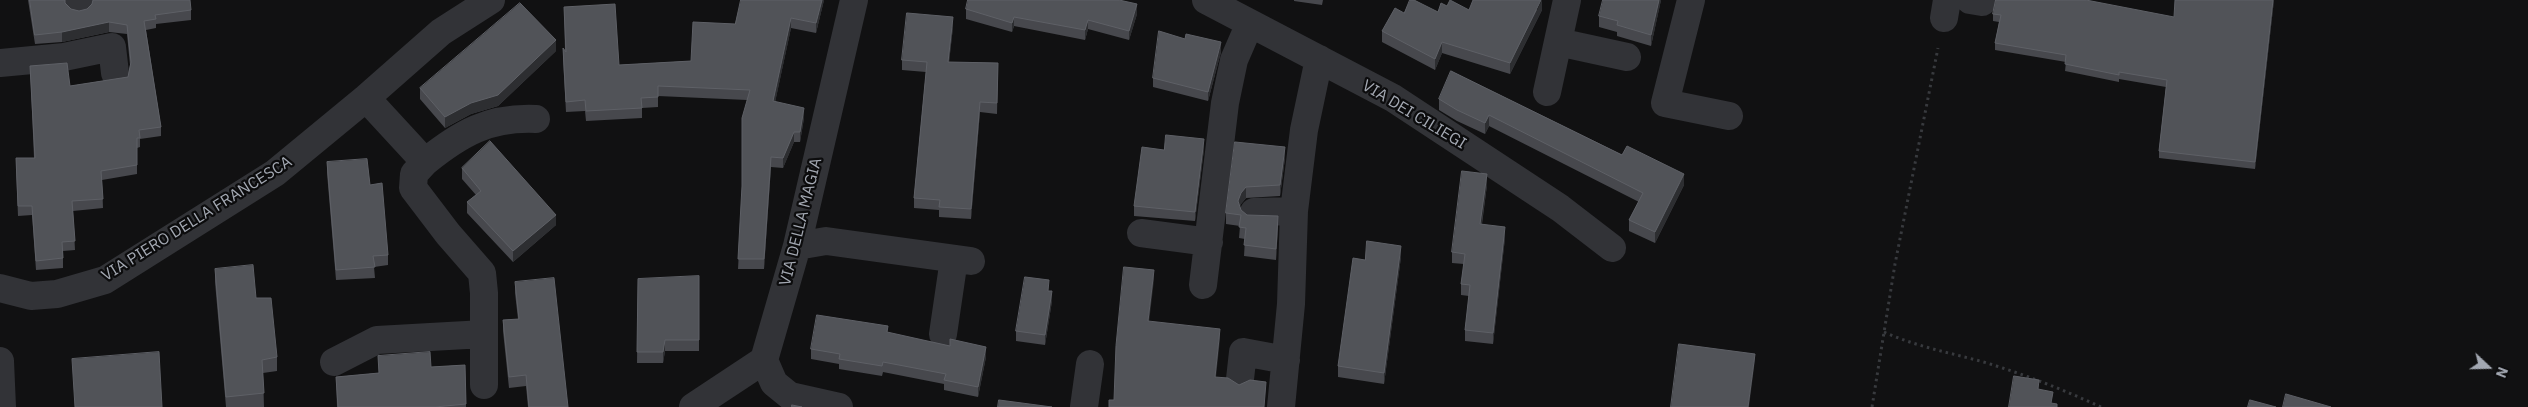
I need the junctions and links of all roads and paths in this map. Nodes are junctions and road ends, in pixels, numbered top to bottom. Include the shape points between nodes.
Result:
1 (491, 0) edge
2 (854, 0) edge
3 (1206, 0) edge
4 (1567, 0) edge
5 (1691, 0) edge
6 (1946, 9) edge
7 (1250, 23) junction
8 (1558, 42) junction
9 (1626, 56) dead end
10 (1319, 59) junction
11 (0, 63) edge
12 (115, 73) dead end
13 (1547, 92) dead end
14 (366, 98) junction
15 (1729, 116) dead end
16 (536, 119) dead end
17 (425, 162) junction
18 (1254, 212) dead end
19 (1294, 212) junction
20 (1141, 233) dead end
21 (1209, 242) junction
22 (797, 246) junction
23 (1612, 248) dead end
24 (1203, 285) dead end
25 (0, 288) edge
26 (1884, 332) junction
27 (484, 334) junction
28 (943, 334) dead end
29 (764, 360) junction
30 (1286, 360) junction
31 (0, 361) edge
32 (334, 362) dead end
33 (1090, 364) dead end
34 (1240, 379) dead end
35 (484, 385) dead end
36 (2, 407) edge
37 (692, 407) edge
38 (839, 407) edge
39 (1084, 407) edge
40 (1281, 407) edge
41 (1872, 407) edge
42 (2101, 407) edge

1 - 14 street, VIA PIERO DELLA FRANCESCA via 440,32
2 - 22 street, VIA DELLA MAGIA
3 - 7 street, VIA DEI CILIEGI
4 - 8 street
5 - 15 street via 1665,103
6 - 26 path
7 - 10 street, VIA DEI CILIEGI
7 - 21 street via 1234,60 1225,103
8 - 9 street
8 - 13 street
10 - 19 street via 1304,130
10 - 23 street, VIA DEI CILIEGI via 1400,103 1560,208
11 - 12 street via 64,57 112,47
14 - 17 street
14 - 25 street, VIA PIERO DELLA FRANCESCA via 275,173 105,280 56,294 31,296
16 - 17 street via 511,118 490,122
17 - 27 street via 414,174 413,188 482,273
18 - 19 street
19 - 30 street
20 - 21 street
21 - 24 street
22 - 28 street via 826,241 963,260
22 - 29 street, VIA DELLA MAGIA
26 - 41 path
26 - 42 path via 1911,344 1987,363
27 - 32 street via 377,340
27 - 35 street
29 - 37 street
29 - 38 street via 774,383 790,396
30 - 34 street via 1243,352
30 - 40 street
31 - 36 street
33 - 39 street

